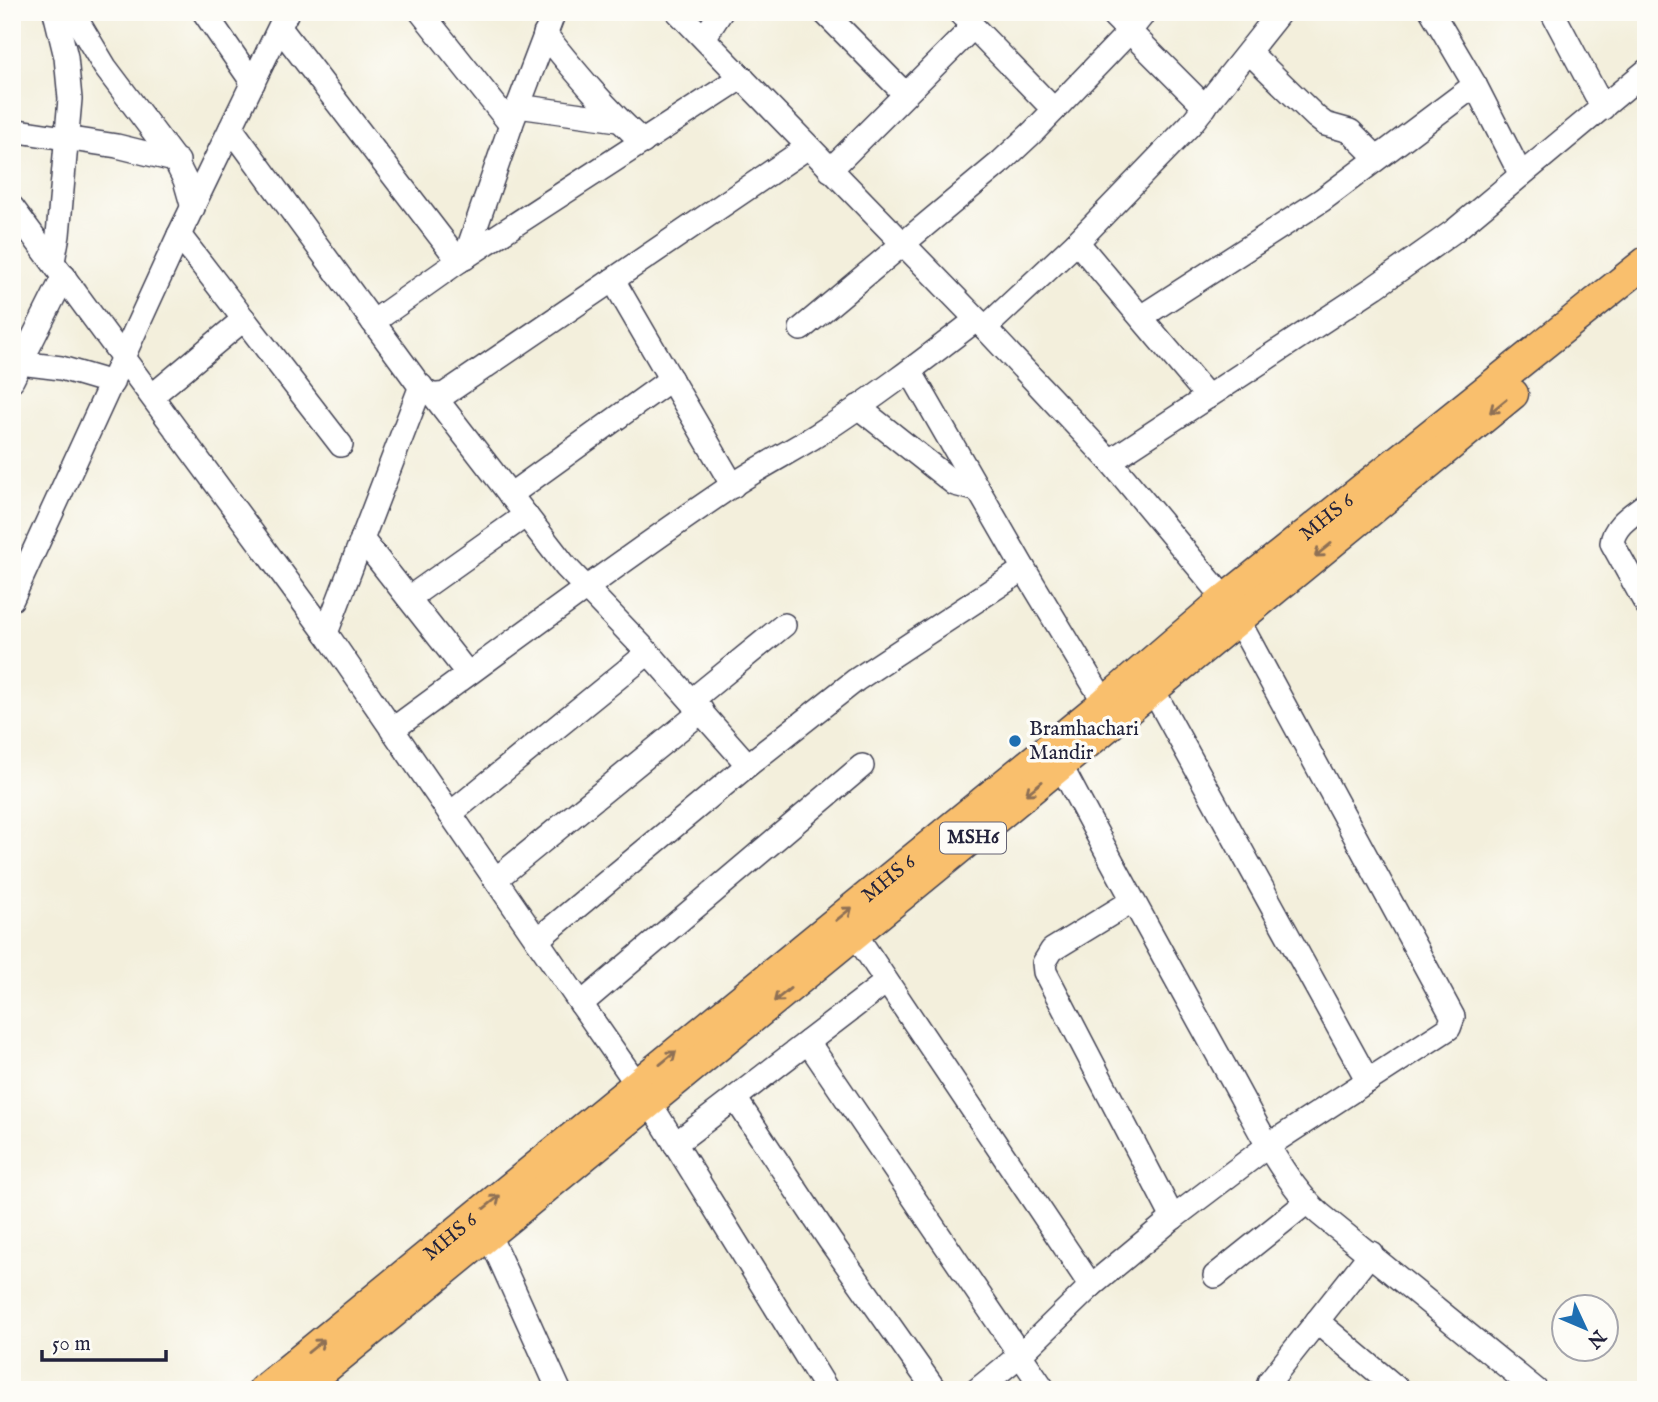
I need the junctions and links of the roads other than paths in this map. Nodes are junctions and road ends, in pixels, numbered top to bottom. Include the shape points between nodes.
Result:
1 (55, 12) edge
2 (72, 12) edge
3 (204, 12) edge
4 (421, 12) edge
5 (554, 12) edge
6 (678, 12) edge
7 (721, 12) edge
8 (824, 12) edge
9 (1110, 12) edge
10 (1145, 12) edge
11 (1280, 12) edge
12 (1432, 12) edge
13 (1552, 12) edge
14 (283, 20) edge
15 (966, 20) edge
16 (1129, 32) junction
17 (545, 34) junction
18 (704, 38) junction
19 (1249, 52) junction
20 (1646, 71) edge
21 (742, 78) junction
22 (253, 83) junction
23 (1475, 85) junction
24 (905, 94) junction
25 (1205, 107) junction
26 (1603, 108) junction
27 (1054, 110) junction
28 (514, 116) junction
29 (618, 120) junction
30 (231, 128) junction
31 (12, 131) edge
32 (67, 139) junction
33 (643, 142) junction
34 (808, 147) junction
35 (1377, 158) junction
36 (176, 160) junction
37 (212, 167) junction
38 (830, 170) junction
39 (1521, 175) junction
40 (12, 206) edge
41 (483, 206) junction
42 (192, 208) junction
43 (527, 218) junction
44 (179, 235) junction
45 (1077, 242) junction
46 (903, 245) junction
47 (462, 260) junction
48 (1646, 262) edge
49 (58, 269) junction
50 (613, 279) junction
51 (1646, 285) edge
52 (1141, 317) junction
53 (244, 319) junction
54 (373, 322) junction
55 (980, 324) junction
56 (802, 329) dead end
57 (124, 357) junction
58 (15, 369) edge
59 (910, 371) junction
60 (671, 379) junction
61 (112, 383) junction
62 (428, 391) junction
63 (152, 396) junction
64 (1208, 397) junction
65 (858, 407) junction
66 (341, 445) dead end
67 (1110, 461) junction
68 (733, 485) junction
69 (978, 490) junction
70 (510, 495) junction
71 (1646, 504) edge
72 (526, 515) junction
73 (362, 538) junction
74 (1024, 569) junction
75 (587, 587) junction
76 (409, 598) junction
77 (12, 599) edge
78 (1646, 604) edge
79 (1232, 609) junction
80 (783, 625) dead end
81 (326, 634) junction
82 (648, 653) junction
83 (468, 674) junction
84 (1153, 690) junction
85 (697, 705) junction
86 (1110, 711) junction
87 (392, 730) junction
88 (748, 765) junction
89 (862, 766) dead end
90 (1061, 766) junction
91 (450, 814) junction
92 (496, 879) junction
93 (1132, 901) junction
94 (855, 934) junction
95 (537, 940) junction
96 (886, 982) junction
97 (582, 1004) junction
98 (808, 1042) junction
99 (1368, 1081) junction
100 (643, 1093) junction
101 (735, 1098) junction
102 (675, 1144) junction
103 (1269, 1145) junction
104 (1307, 1202) junction
105 (1173, 1218) junction
106 (489, 1235) junction
107 (1371, 1253) junction
108 (1215, 1276) dead end
109 (1091, 1286) junction
110 (1317, 1321) junction
111 (1020, 1355) junction
112 (263, 1390) edge
113 (299, 1390) edge
114 (559, 1390) edge
115 (827, 1390) edge
116 (935, 1390) edge
117 (977, 1390) edge
118 (1044, 1390) edge
119 (1268, 1390) edge
120 (1399, 1390) edge
121 (1536, 1390) edge

1 - 32 street via 70,99
2 - 36 street via 105,67
3 - 22 street
4 - 28 street
5 - 17 street
6 - 18 street
7 - 18 street
8 - 24 street
9 - 16 street
10 - 16 street
11 - 19 street
12 - 23 street
13 - 26 street
14 - 22 street
14 - 47 street
15 - 24 street
15 - 27 street
16 - 25 street
16 - 27 street
17 - 28 street
17 - 29 street
18 - 21 street
19 - 25 street
19 - 35 street via 1316,117 1350,131
20 - 26 street
21 - 33 street
21 - 34 street
22 - 30 street
23 - 35 street
23 - 39 street
24 - 38 street
25 - 45 street
26 - 39 street
27 - 46 street
28 - 29 street
28 - 41 street
29 - 33 street
30 - 37 street
30 - 54 street
31 - 32 street
32 - 36 street
32 - 49 street
33 - 43 street
34 - 38 street
34 - 50 street
35 - 52 street via 1322,200
36 - 37 street
36 - 42 street
37 - 42 street
38 - 46 street
39 - 64 street via 1443,239
40 - 49 street
41 - 43 street
41 - 47 street
42 - 44 street
43 - 47 street
44 - 53 street
44 - 57 street
45 - 52 street
45 - 55 street
46 - 55 street
46 - 56 street
47 - 54 street
48 - 79 main road, MHS 6
49 - 57 street
49 - 58 street
50 - 60 street
50 - 62 street via 445,394
51 -> 79 main road, MSH6
52 - 64 street
53 - 63 street
53 - 66 street
54 - 62 street
55 - 59 street
55 - 67 street
57 - 61 street
57 - 63 street
58 - 61 street via 61,368
59 - 65 street
59 - 69 street
60 - 68 street
60 - 70 street
61 - 77 street
62 - 70 street
62 - 73 street
63 - 81 street
64 - 67 street
65 - 68 street
65 - 69 street via 955,484
67 - 79 street
68 - 75 street
69 - 74 street
70 - 72 street
71 - 78 street via 1619,526 1612,543
72 - 75 street
72 - 76 street
73 - 76 street
73 - 81 street
74 - 86 street
74 - 88 street via 869,670
75 - 82 street
75 - 83 street
76 - 83 street
79 - 84 main road, MSH6
79 - 86 main road, MHS 6
79 - 99 street via 1453,1017 1449,1028
80 - 85 street
81 - 87 street
82 - 85 street
82 - 91 street
83 - 87 street
84 - 86 main road, MSH6
84 - 99 street
85 - 88 street
85 - 92 street
86 - 90 main road, MSH6
100 -> 86 main road, MHS 6
87 - 91 street
88 - 95 street
89 - 97 street
90 - 93 street
90 -> 94 main road, MSH6
91 - 92 street
92 - 95 street
93 - 103 street
93 - 105 street via 1052,950 1045,972
94 - 96 street
94 -> 100 main road, MSH6
95 - 97 street
96 - 98 street
96 - 109 street
97 - 100 street
98 - 101 street
98 - 111 street
99 - 103 street
100 - 102 street
100 - 106 main road, MSH6
112 -> 100 main road, MHS 6
101 - 102 street
101 - 116 street
102 - 115 street
103 - 104 street
103 - 105 street
104 - 107 street
104 - 108 street
105 - 109 street
106 - 113 main road, MSH6
106 - 114 street
107 - 110 street
107 - 121 street
109 - 111 street
110 - 119 street via 1269,1382
110 - 120 street
111 - 117 street
111 - 118 street

